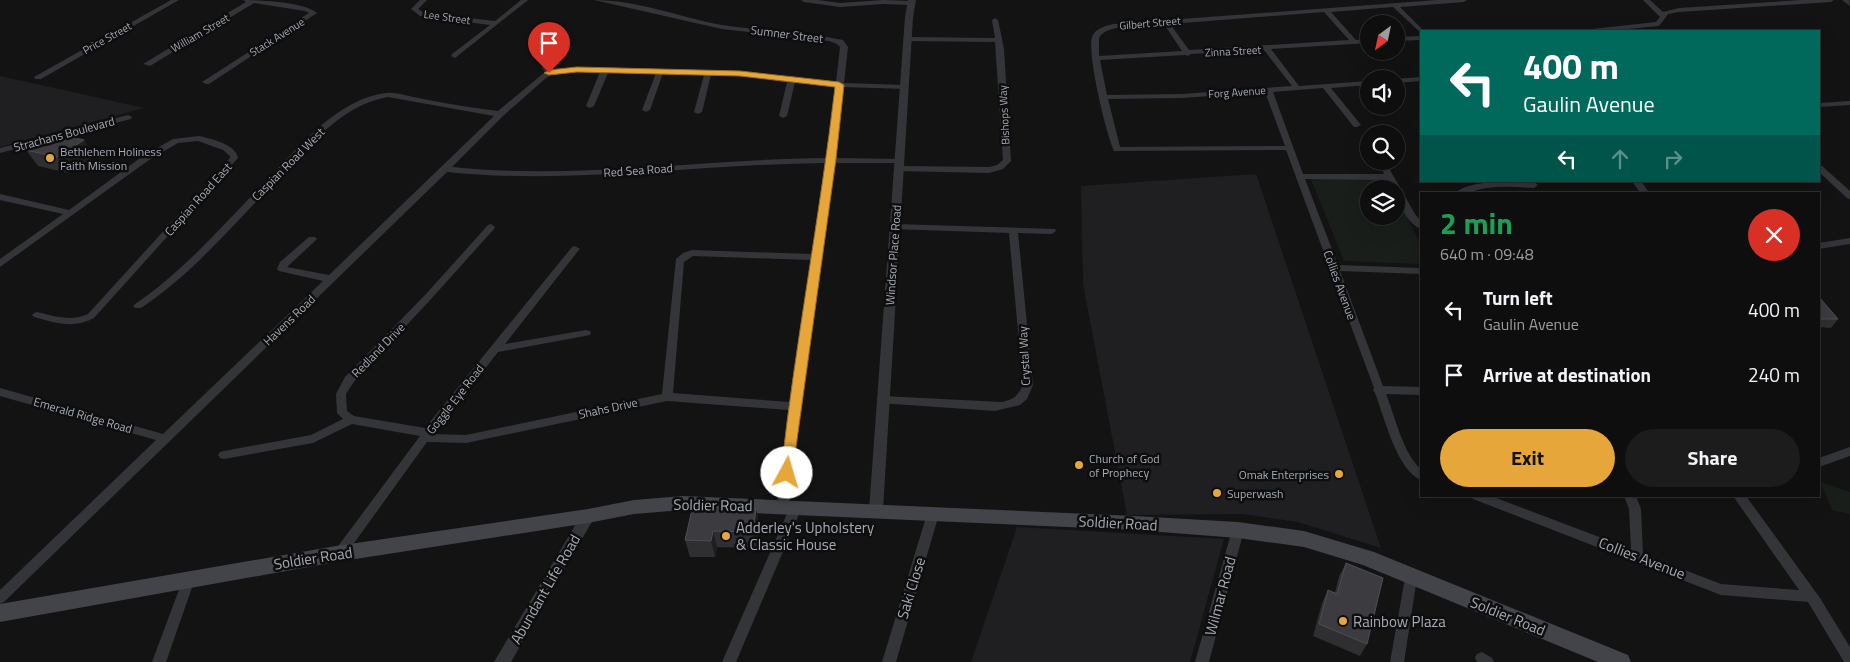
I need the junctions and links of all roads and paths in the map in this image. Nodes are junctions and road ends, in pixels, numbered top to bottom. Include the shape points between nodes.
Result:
1 (176, 0) edge
2 (424, 0) edge
3 (525, 0) edge
4 (597, 0) edge
5 (804, 0) edge
6 (1464, 0) edge
7 (1646, 0) edge
8 (1831, 0) edge
9 (1845, 0) edge
10 (253, 1) edge
11 (829, 2) edge
12 (911, 2) edge
13 (1779, 2) edge
14 (1850, 4) edge
15 (1394, 5) junction
16 (1326, 10) junction
17 (1664, 17) junction
18 (995, 20) dead end
19 (1165, 21) junction
20 (495, 23) junction
21 (1658, 24) junction
22 (1420, 30) edge
23 (1601, 30) edge
24 (1665, 30) edge
25 (564, 35) dead end
26 (1420, 38) edge
27 (907, 39) junction
28 (1405, 39) edge
29 (998, 40) junction
30 (1354, 42) junction
31 (1360, 42) edge
32 (1267, 49) junction
33 (1188, 54) junction
34 (455, 56) dead end
35 (1097, 58) junction
36 (147, 64) dead end
37 (605, 70) junction
38 (660, 71) junction
39 (549, 73) junction
40 (708, 73) junction
41 (38, 77) dead end
42 (792, 78) junction
43 (1420, 79) edge
44 (1405, 80) edge
45 (206, 82) dead end
46 (1360, 84) edge
47 (839, 85) junction
48 (1325, 86) junction
49 (905, 87) junction
50 (1297, 88) junction
51 (1268, 90) junction
52 (1104, 97) junction
53 (1847, 104) edge
54 (1820, 105) edge
55 (590, 106) dead end
56 (646, 110) dead end
57 (1850, 110) edge
58 (698, 112) dead end
59 (500, 114) junction
60 (783, 116) dead end
61 (128, 117) dead end
62 (1357, 125) dead end
63 (1290, 148) junction
64 (0, 151) edge
65 (831, 159) junction
66 (899, 165) junction
67 (445, 169) junction
68 (1820, 169) edge
69 (1300, 176) junction
70 (1637, 182) edge
71 (1533, 183) edge
72 (1461, 192) edge
73 (1644, 192) edge
74 (1850, 196) edge
75 (0, 197) edge
76 (70, 213) junction
77 (1420, 225) edge
78 (491, 227) dead end
79 (895, 227) junction
80 (1013, 231) junction
81 (1052, 231) dead end
82 (312, 239) dead end
83 (1850, 241) edge
84 (1820, 246) edge
85 (574, 249) dead end
86 (816, 256) junction
87 (0, 264) edge
88 (1333, 268) junction
89 (1420, 271) edge
90 (331, 279) junction
91 (138, 306) dead end
92 (37, 315) dead end
93 (586, 333) dead end
94 (494, 349) junction
95 (1378, 390) junction
96 (1420, 391) edge
97 (0, 392) edge
98 (667, 397) junction
99 (883, 400) junction
100 (794, 406) junction
101 (351, 420) junction
102 (426, 436) junction
103 (166, 439) junction
104 (1850, 451) edge
105 (224, 455) dead end
106 (1820, 463) edge
107 (1420, 474) edge
108 (1480, 497) edge
109 (1630, 497) edge
110 (1739, 497) edge
111 (790, 507) junction
112 (876, 510) junction
113 (933, 514) junction
114 (588, 516) junction
115 (1238, 530) junction
116 (340, 553) junction
117 (1637, 556) junction
118 (1412, 578) junction
119 (189, 579) junction
120 (1811, 597) junction
121 (0, 598) edge
122 (0, 613) edge
123 (1850, 659) edge
124 (159, 662) edge
125 (502, 662) edge
126 (729, 662) edge
127 (889, 662) edge
128 (1202, 662) edge
129 (1397, 662) edge
130 (1621, 662) edge

1 - 41 street, Price Street
2 - 20 street, Lee Street via 414,9 422,15
3 - 20 street
4 - 47 street, Sumner Street via 722,27 835,40 844,47
5 - 11 street
6 - 15 street, Gilbert Street
7 - 17 street
8 - 13 street
9 - 14 street
10 - 36 street, William Street
10 - 45 street, Stack Avenue via 314,13
11 - 12 street via 840,5
12 - 27 street, Windsor Place Road
13 - 17 street via 1678,10 1666,13
15 - 16 street, Gilbert Street
15 - 22 street
16 - 19 street, Gilbert Street
16 - 30 street
17 - 21 street
18 - 29 street, Bishops Way
19 - 33 street
19 - 35 street, Gilbert Street via 1106,27 1095,38
20 - 34 street
21 - 23 street
21 - 24 street
25 - 39 street via 546,68
26 - 28 street
27 - 29 street
27 - 49 street, Windsor Place Road
29 - 66 street, Bishops Way via 1005,165 989,170
30 - 31 street, Zinna Street
30 - 32 street, Zinna Street
32 - 33 street, Zinna Street
32 - 50 street
33 - 35 street, Zinna Street
35 - 52 street, Gilbert Street
37 - 38 street
37 - 39 street
37 - 55 street
38 - 40 street
38 - 56 street
39 - 59 street, Havens Road
40 - 42 street
40 - 58 street
42 - 47 street
42 - 60 street
43 - 44 street
46 - 48 street, Forg Avenue
47 - 49 street
47 - 65 street, Sumner Street
48 - 50 street, Forg Avenue
48 - 62 street
49 - 66 street, Windsor Place Road
50 - 51 street, Forg Avenue
51 - 52 street, Forg Avenue
51 - 63 street, Collies Avenue
52 - 63 street, Gilbert Street via 1117,149
53 - 54 street
53 - 57 street
59 - 67 street, Havens Road
59 - 91 street, Caspian Road West via 388,95 358,104 320,131 186,268
61 - 64 street, Strachans Boulevard
63 - 69 street, Collies Avenue
65 - 66 street, Red Sea Road
65 - 67 street, Red Sea Road via 533,175 478,174
65 - 86 street, Sumner Street
66 - 79 street, Windsor Place Road
67 - 90 street, Havens Road
68 - 74 street
69 - 77 street via 1388,174 1410,214
69 - 88 street, Collies Avenue
70 - 73 street
71 - 72 street via 1490,185
75 - 76 street
76 - 87 street, Caspian Road East
76 - 92 street, Caspian Road East via 146,158 176,141 199,138 226,148 234,155 204,193 91,316 82,322 71,322
78 - 101 street, Redland Drive via 349,380 341,394 340,404 342,414
79 - 80 street
79 - 99 street, Windsor Place Road
80 - 81 street
80 - 99 street, Crystal Way via 1028,385 1025,394 1012,405 995,407
82 - 90 street via 283,264 282,269
83 - 84 street
85 - 94 street, Goggle Eye Road
86 - 98 street via 692,254 679,261
86 - 100 street, Sumner Street
88 - 89 street
88 - 95 street, Collies Avenue
90 - 103 street, Havens Road
93 - 94 street
94 - 102 street, Goggle Eye Road
95 - 96 street
95 - 107 street, Collies Avenue via 1402,453
97 - 103 street, Emerald Ridge Road
98 - 100 street, Shahs Drive
98 - 102 street, Shahs Drive via 466,439
99 - 112 street, Windsor Place Road
100 - 111 street, Sumner Street
101 - 102 street
101 - 105 street via 313,439
102 - 116 street, Goggle Eye Road
103 - 121 street, Havens Road
104 - 106 street
108 - 117 street, Collies Avenue
109 - 117 street via 1635,509
110 - 120 street
111 - 112 main road, Soldier Road
111 - 114 main road, Soldier Road via 683,503 634,507
111 - 126 street, Sumner Street
112 - 113 main road, Soldier Road
113 - 115 main road, Soldier Road
113 - 127 street, Saki Close
114 - 116 main road, Soldier Road
114 - 125 street, Abundant Life Road
115 - 118 main road, Soldier Road via 1304,539 1367,558
115 - 128 street, Wilmar Road
116 - 119 main road, Soldier Road
117 - 120 street, Collies Avenue via 1727,590
118 - 129 street
118 - 130 main road, Soldier Road
119 - 122 main road, Soldier Road
119 - 124 street
120 - 123 street

